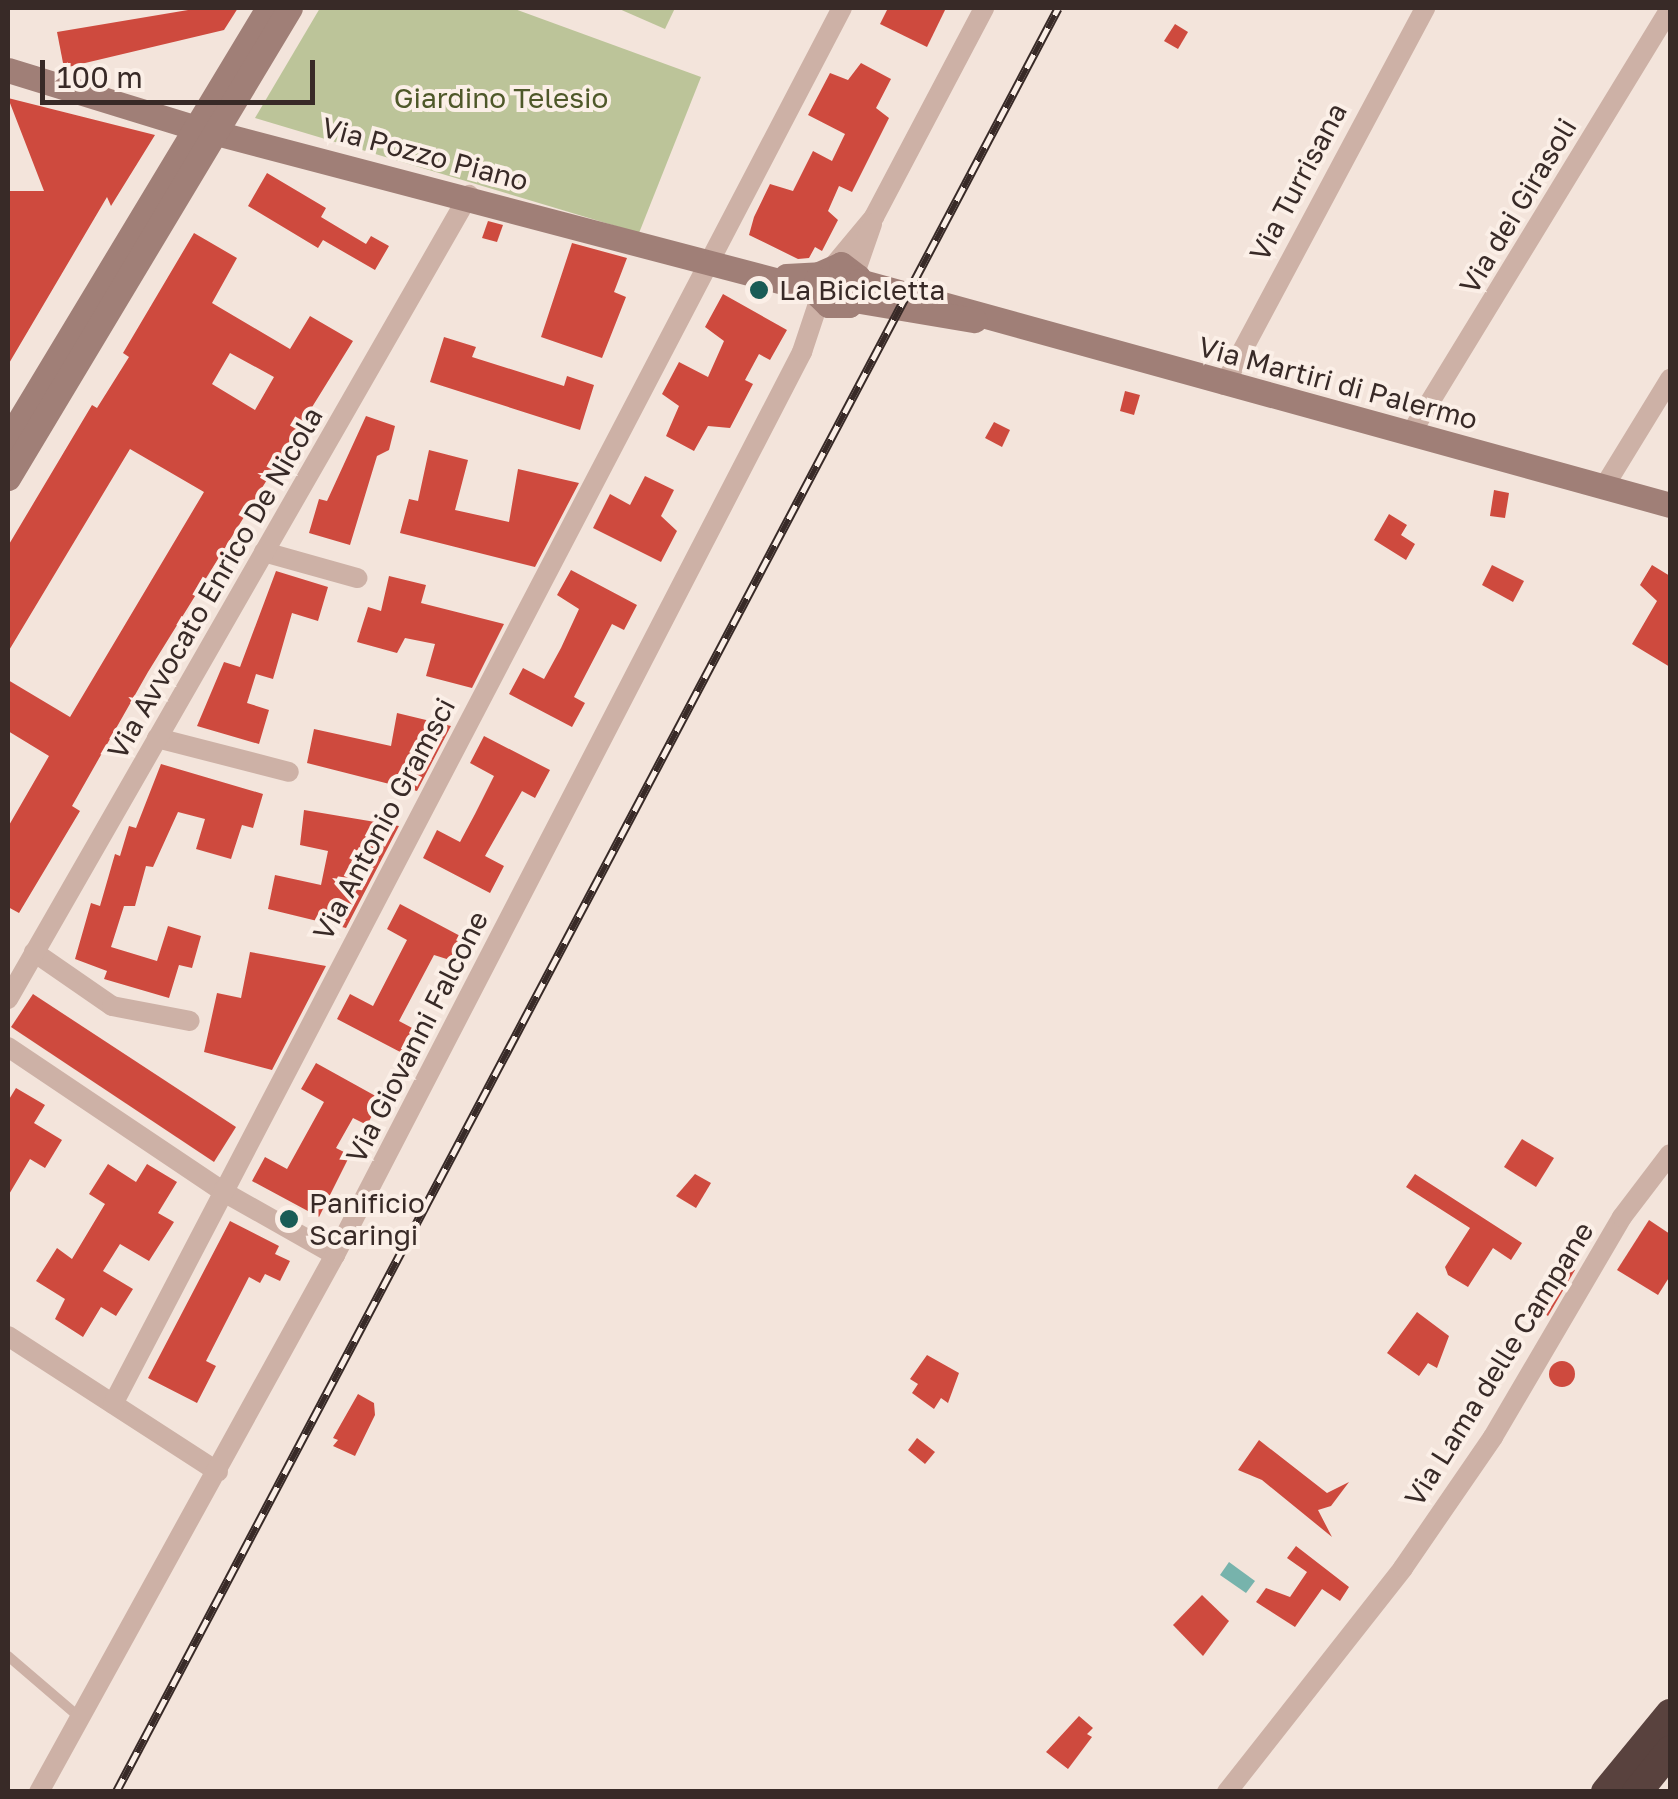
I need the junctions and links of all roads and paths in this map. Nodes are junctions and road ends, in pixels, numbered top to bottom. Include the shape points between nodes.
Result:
1 (268, 8) edge
2 (290, 8) edge
3 (842, 8) edge
4 (984, 8) edge
5 (1424, 8) edge
6 (1670, 8) edge
7 (8, 70) edge
8 (206, 129) junction
9 (469, 195) junction
10 (706, 260) junction
11 (838, 286) junction
12 (989, 321) joint
13 (1670, 379) edge
14 (1224, 384) junction
15 (1411, 434) junction
16 (8, 439) edge
17 (8, 478) edge
18 (1607, 482) junction
19 (1670, 504) edge
20 (264, 552) junction
21 (357, 578) dead end
22 (157, 738) junction
23 (289, 772) dead end
24 (34, 952) junction
25 (8, 999) edge
26 (190, 1021) dead end
27 (8, 1047) edge
28 (1670, 1154) edge
29 (222, 1191) junction
30 (335, 1254) junction
31 (8, 1336) edge
32 (113, 1404) junction
33 (218, 1472) junction
34 (8, 1656) edge
35 (1670, 1714) edge
36 (78, 1716) junction
37 (1670, 1751) edge
38 (39, 1792) edge
39 (1227, 1792) edge
40 (1606, 1792) edge
41 (1637, 1792) edge

1 - 8 street
2 - 8 street
3 - 10 street, Via Antonio Gramsci
4 - 11 street
5 - 14 street, Via Turrisana
6 - 15 street, Via dei Girasoli
7 - 8 street, Via Pozzo Piano
8 - 9 street, Via Pozzo Piano
8 - 16 street
8 - 17 street
9 - 10 street, Via Pozzo Piano
9 - 20 street, Via Avvocato Enrico De Nicola
10 - 11 street, Via Pozzo Piano
10 - 29 street, Via Antonio Gramsci
11 - 12 street, Via Pozzo Piano via 935,318
11 - 30 street, Via Giovanni Falcone
12 - 14 street, Via Martiri di Palermo
13 - 18 street
14 - 15 street, Via Martiri di Palermo
15 - 18 street, Via Martiri di Palermo
18 - 19 street, Via Martiri di Palermo
20 - 21 street
20 - 22 street, Via Avvocato Enrico De Nicola
22 - 23 street
22 - 24 street, Via Avvocato Enrico De Nicola
24 - 25 street, Via Avvocato Enrico De Nicola
24 - 26 street via 112,1006
27 - 29 street
28 - 39 street, Via Lama delle Campane via 1622,1217 1494,1437 1403,1568
29 - 30 street
29 - 32 street, Via Antonio Gramsci
30 - 33 street, Via Giovanni Falcone
31 - 32 street
32 - 33 street
33 - 36 street, Via Giovanni Falcone
34 - 36 lane
35 - 40 highway
36 - 38 street, Via Giovanni Falcone
37 - 41 highway

